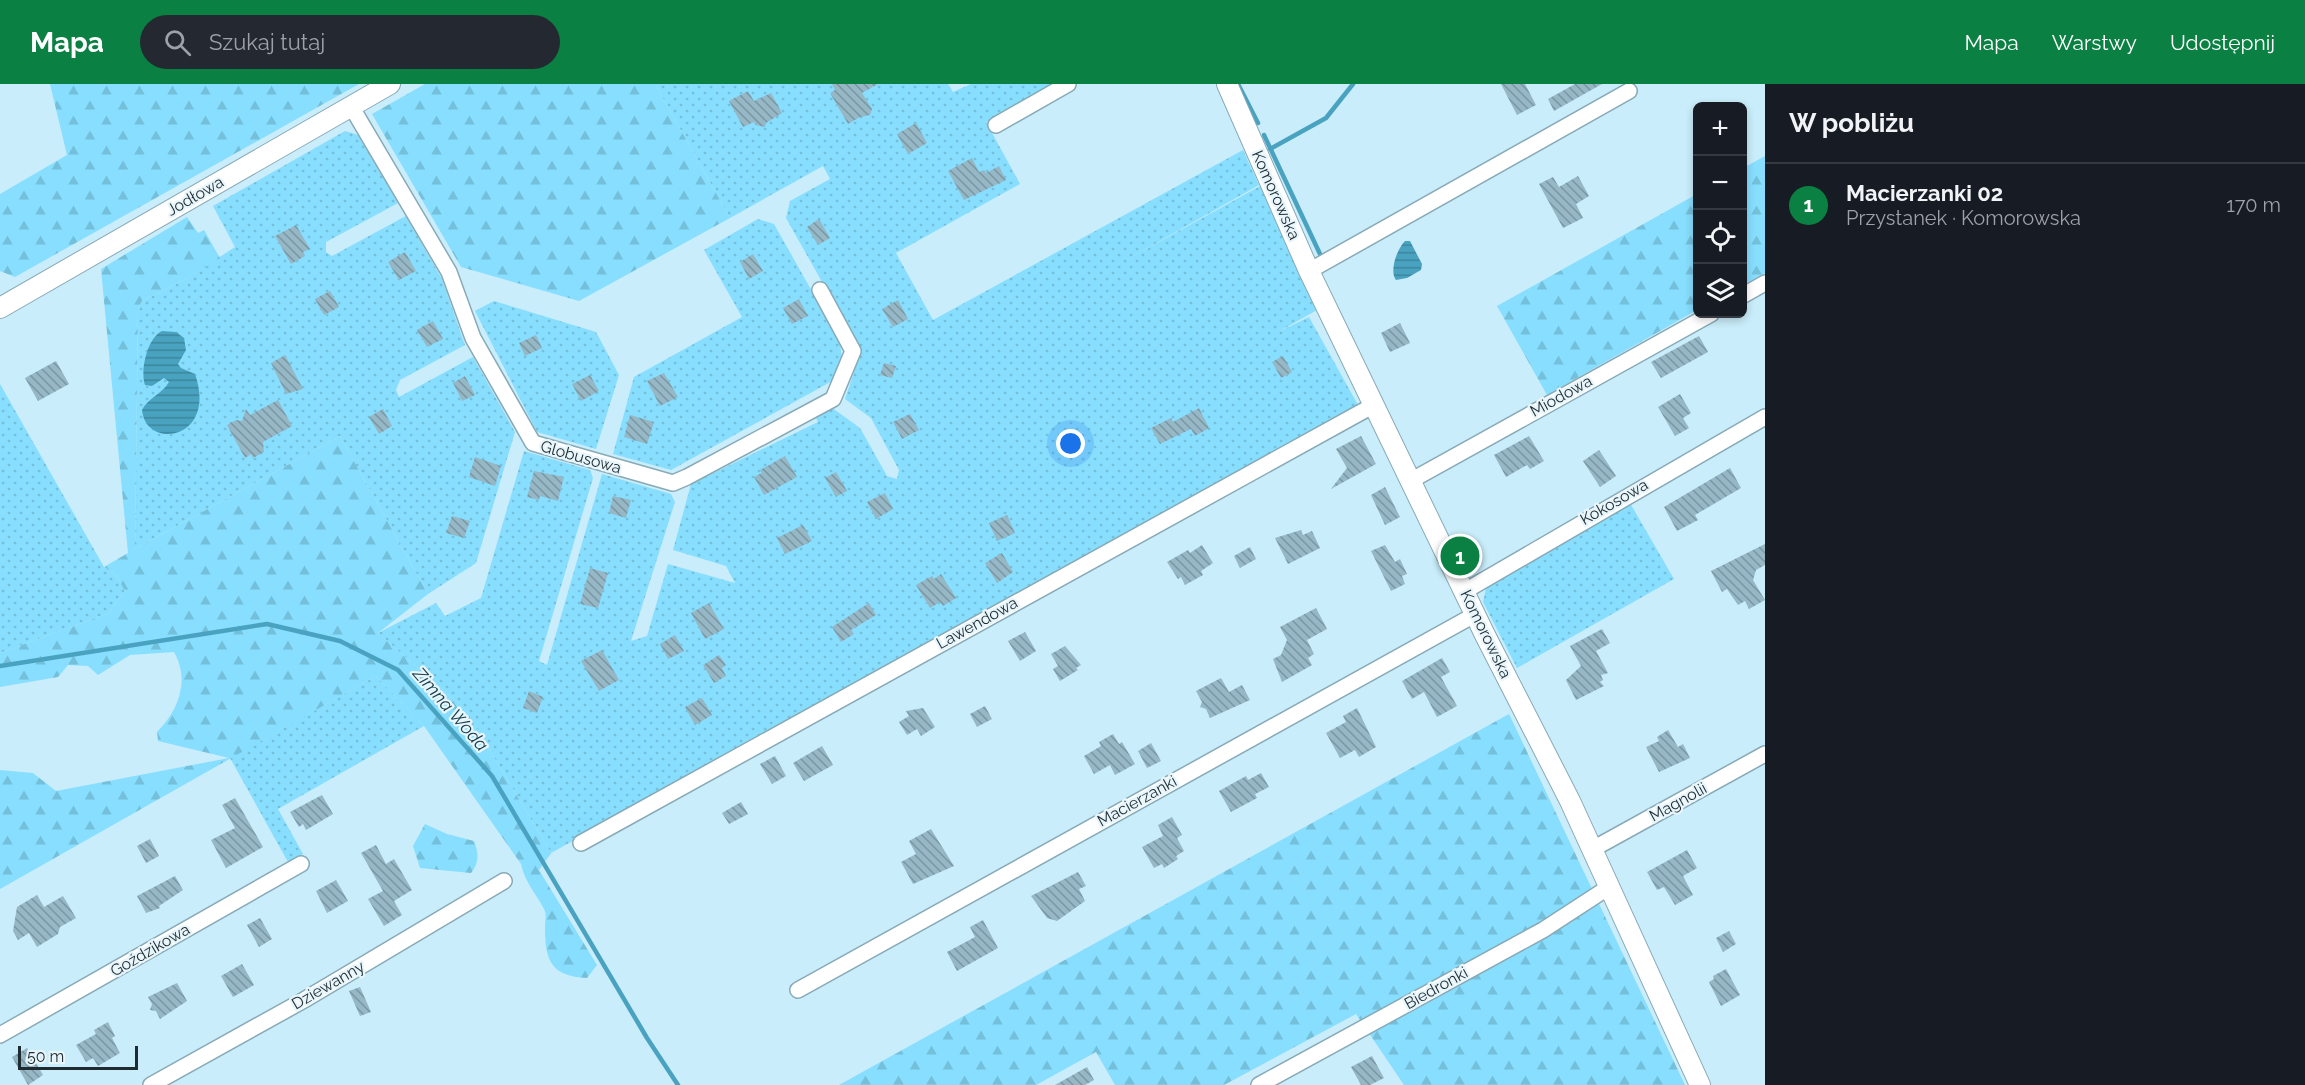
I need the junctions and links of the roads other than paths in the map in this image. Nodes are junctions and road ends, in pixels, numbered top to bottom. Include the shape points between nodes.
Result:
1 (390, 84) edge
2 (1068, 84) edge
3 (1227, 84) edge
4 (1629, 91) dead end
5 (351, 106) junction
6 (996, 125) dead end
7 (1309, 271) junction
8 (1765, 284) edge
9 (820, 290) dead end
10 (1747, 294) edge
11 (0, 308) edge
12 (1704, 318) edge
13 (1374, 405) junction
14 (1765, 417) edge
15 (1412, 480) junction
16 (1465, 591) junction
17 (1476, 614) junction
18 (1765, 754) edge
19 (581, 843) dead end
20 (1591, 850) junction
21 (301, 864) dead end
22 (504, 881) dead end
23 (1609, 886) junction
24 (798, 990) dead end
25 (0, 1035) edge
26 (150, 1085) edge
27 (1259, 1085) edge
28 (1700, 1085) edge

1 - 5 street, Jodłowa
2 - 6 street
3 - 7 street, Komorowska
4 - 7 street
5 - 9 street, Globusowa via 449,273 473,338 533,443 673,483 708,466 833,399 853,351
5 - 11 street, Jodłowa
7 - 13 street, Komorowska
8 - 10 street
12 - 15 street, Miodowa
13 - 15 street, Komorowska
13 - 19 street, Lawendowa
14 - 16 street, Kokosowa
15 - 16 street, Komorowska
16 - 17 street, Komorowska
17 - 20 street, Komorowska
17 - 24 street, Macierzanki
18 - 20 street, Magnolii
20 - 23 street, Komorowska
21 - 25 street, Goździkowa
22 - 26 street, Dziewanny via 304,1000
23 - 27 street, Biedronki via 1543,930
23 - 28 street, Komorowska

